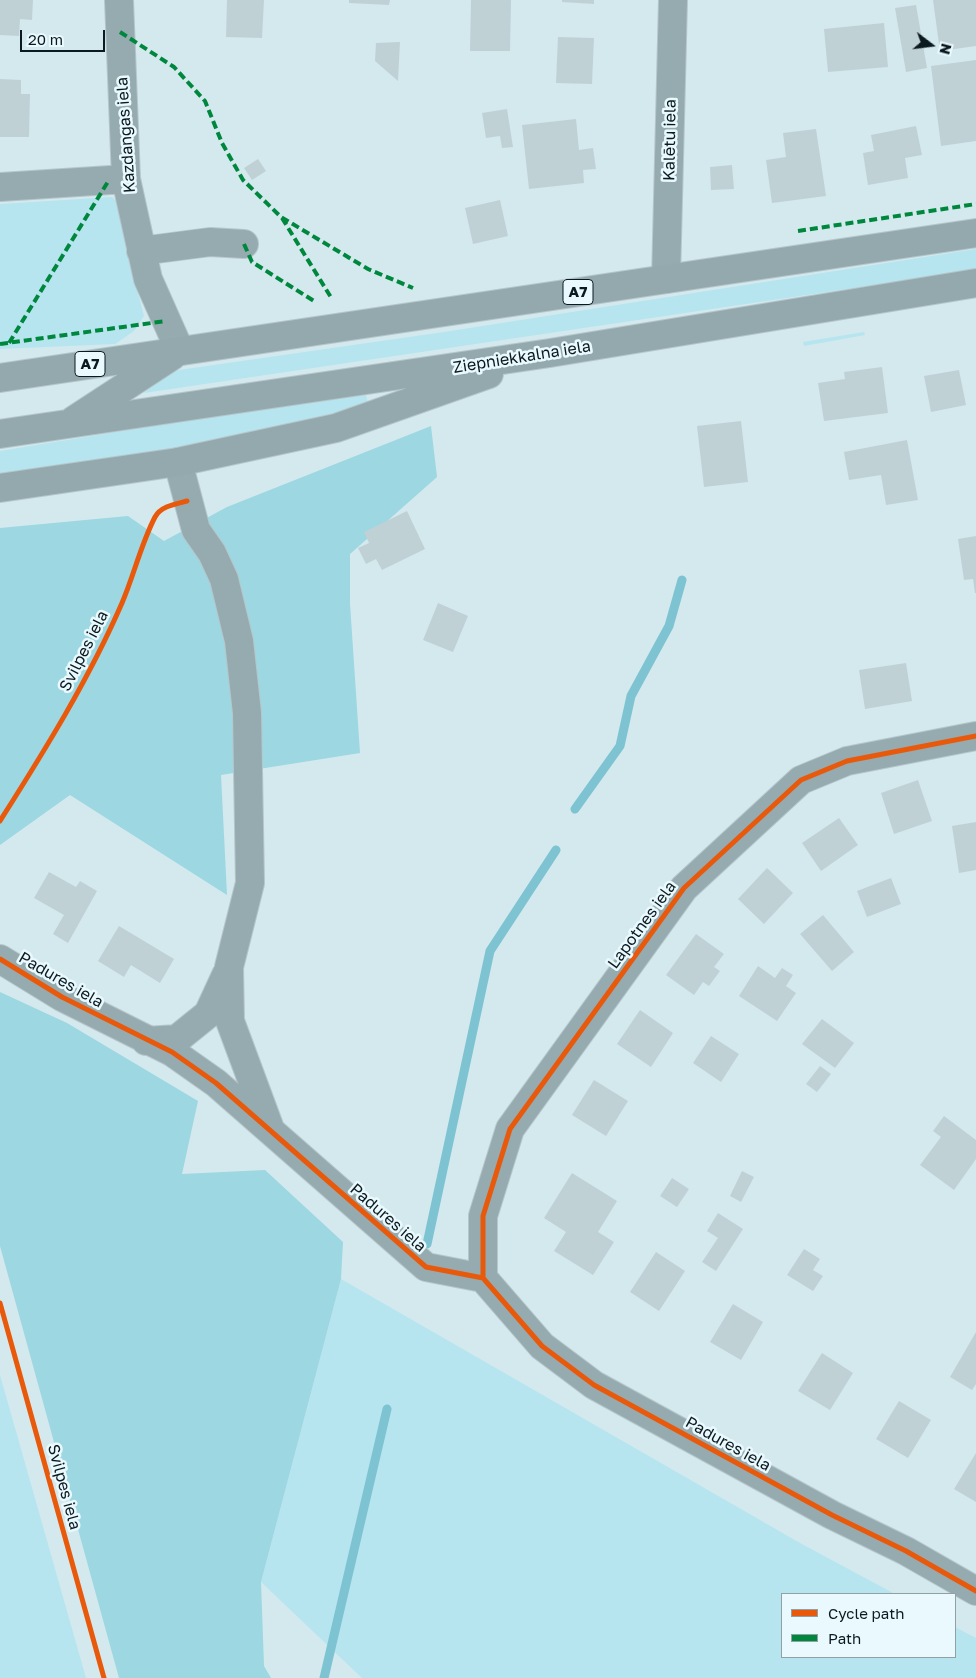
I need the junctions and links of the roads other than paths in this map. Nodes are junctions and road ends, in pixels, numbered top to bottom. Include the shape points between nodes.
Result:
1 (120, 0) edge
2 (673, 0) edge
3 (126, 179) junction
4 (0, 187) edge
5 (976, 233) edge
6 (244, 244) dead end
7 (141, 251) junction
8 (666, 279) junction
9 (976, 283) edge
10 (180, 351) junction
11 (550, 353) junction
12 (0, 378) edge
13 (67, 424) junction
14 (0, 434) edge
15 (178, 462) junction
16 (0, 488) edge
17 (976, 736) edge
18 (0, 959) edge
19 (229, 967) junction
20 (146, 1041) junction
21 (270, 1130) junction
22 (483, 1278) junction
23 (976, 1591) edge

1 - 3 street, Kazdangas iela
2 - 8 street, Kalētu iela
3 - 4 street
3 - 7 street, Kazdangas iela
5 - 8 highway, Ziepniekkalna iela / A7
6 - 7 street via 210,242
7 - 10 street, Kazdangas iela via 148,279
8 - 10 highway, Ziepniekkalna iela / A7
9 - 11 highway, Ziepniekkalna iela / A7
10 - 12 highway, Ziepniekkalna iela / A7
10 - 13 highway, Ziepniekkalna iela / A7
11 - 13 highway, Ziepniekkalna iela / A7
11 - 15 highway via 336,428
13 - 14 highway, Ziepniekkalna iela / A7
15 - 16 highway
15 - 19 street via 196,530 212,553 224,580 239,641 245,695 250,883
17 - 22 street, Lapotnes iela via 847,760 801,780 684,888 510,1129 483,1216
18 - 20 street, Padures iela via 62,998
19 - 20 street via 208,1014 177,1039
19 - 21 street via 230,1021
20 - 21 street, Padures iela via 172,1052 216,1083
21 - 22 street, Padures iela via 426,1267
22 - 23 street, Padures iela via 542,1346 594,1385

